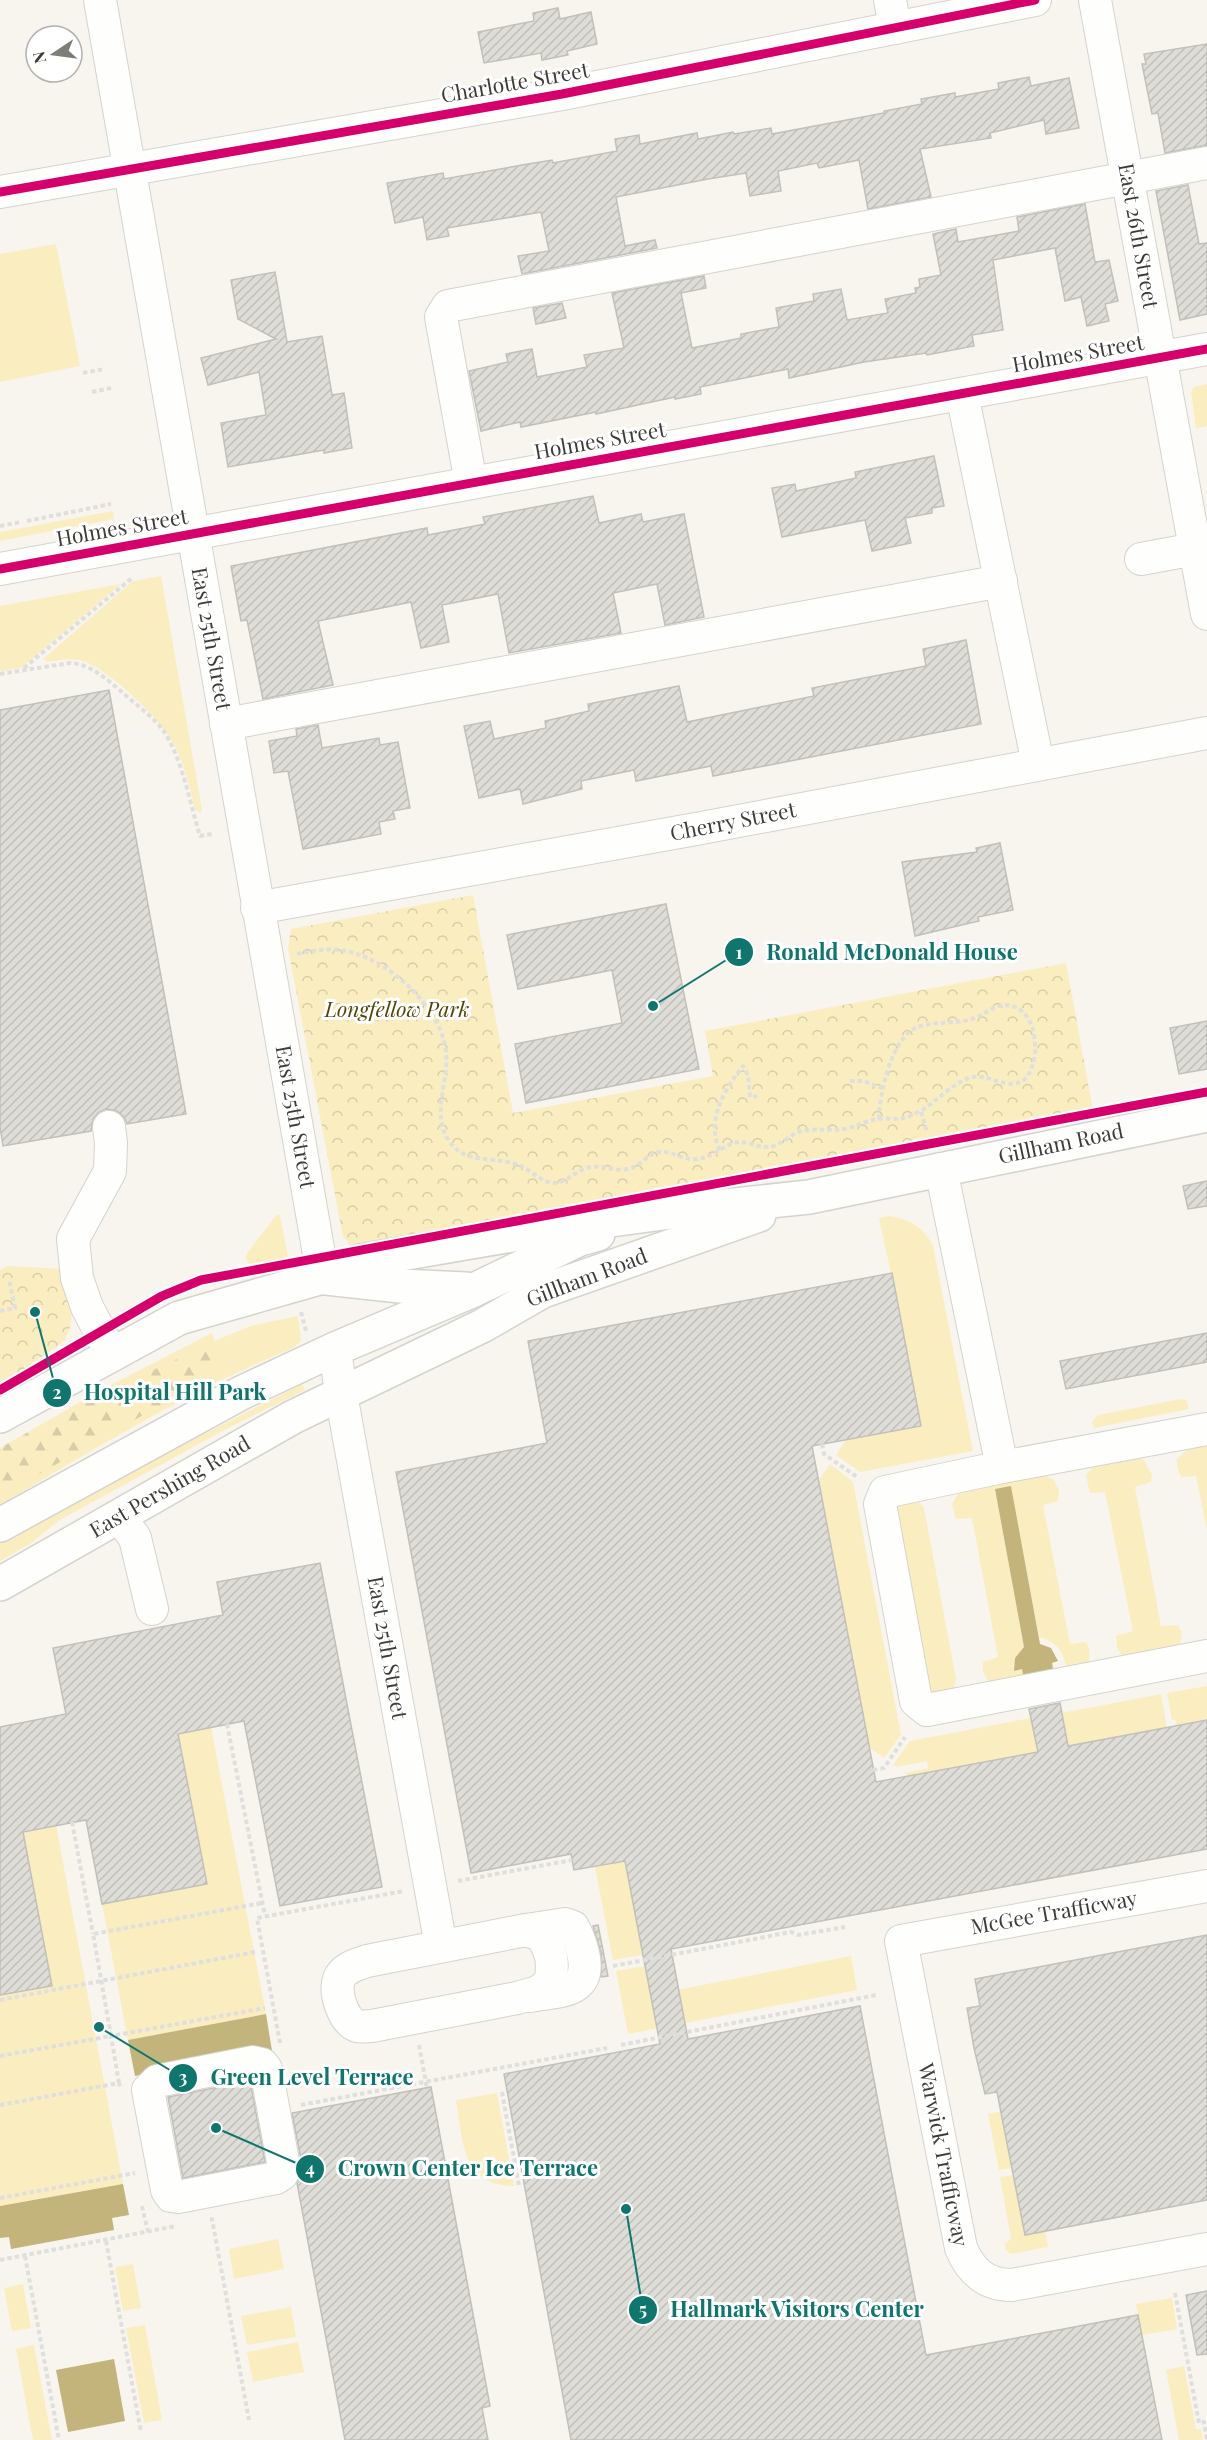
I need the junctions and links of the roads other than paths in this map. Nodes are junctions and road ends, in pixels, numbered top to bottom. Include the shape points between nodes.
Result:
1 (100, 0) edge
2 (1035, 0) edge
3 (1095, 0) edge
4 (892, 14) edge
5 (1207, 163) edge
6 (129, 168) junction
7 (1128, 178) junction
8 (0, 192) edge
9 (1207, 349) edge
10 (1159, 358) junction
11 (962, 394) junction
12 (471, 483) junction
13 (192, 534) junction
14 (1195, 549) junction
15 (1141, 559) dead end
16 (0, 569) edge
17 (1001, 581) junction
18 (1207, 614) edge
19 (226, 724) junction
20 (1207, 733) edge
21 (1038, 764) junction
22 (257, 908) junction
23 (1207, 1115) edge
24 (109, 1127) dead end
25 (941, 1168) junction
26 (809, 1197) junction
27 (686, 1210) junction
28 (323, 1277) junction
29 (474, 1290) junction
30 (543, 1291) junction
31 (321, 1342) junction
32 (112, 1355) junction
33 (341, 1394) junction
34 (0, 1416) edge
35 (1207, 1429) edge
36 (1002, 1467) junction
37 (119, 1516) junction
38 (0, 1525) edge
39 (0, 1584) edge
40 (152, 1609) dead end
41 (1207, 1656) edge
42 (1207, 1886) edge
43 (901, 1941) joint
44 (441, 1946) junction
45 (276, 2178) joint
46 (1207, 2249) edge

1 - 6 street, East 25th Street
2 - 4 street, Charlotte Street
3 - 7 street, East 26th Street
4 - 6 street, Charlotte Street via 562,94
5 - 7 street
6 - 8 street, Charlotte Street
6 - 13 street, East 25th Street
7 - 10 street, East 26th Street
7 - 12 street via 448,306 441,317
9 - 10 street, Holmes Street
10 - 11 street, Holmes Street
10 - 14 street, East 26th Street
11 - 12 street, Holmes Street
11 - 17 street
12 - 13 street, Holmes Street
13 - 16 street, Holmes Street
13 - 19 street, East 25th Street
14 - 15 street
14 - 18 street, East 26th Street
17 - 19 street
17 - 21 street
19 - 22 street, East 25th Street
20 - 21 street, Cherry Street
21 - 22 street, Cherry Street
22 - 28 street, East 25th Street
23 - 25 main road, Gillham Road
24 - 32 street via 110,1171 73,1239 77,1278 87,1308
25 - 26 main road, Gillham Road
25 - 36 street
26 - 27 main road, Gillham Road
26 - 30 main road, Gillham Road
27 - 28 main road, Gillham Road via 360,1261
27 - 29 main road, Gillham Road via 580,1239
28 - 29 main road
28 - 32 main road, Gillham Road via 179,1318
29 - 30 main road
29 - 31 main road, Gillham Road
30 - 33 main road, Gillham Road via 482,1326
31 - 33 street, East 25th Street
31 - 38 main road via 240,1393
32 - 34 main road, Gillham Road
33 - 37 main road, East Pershing Road
33 - 44 street, East 25th Street
35 - 36 street
36 - 41 street via 885,1492 880,1504 916,1701 927,1710
37 - 39 main road, East Pershing Road
37 - 40 street via 135,1538
42 - 43 street, McGee Trafficway
43 - 46 street, Warwick Trafficway via 960,2248 979,2276 999,2285 1012,2285
44 - 44 street via 526,1930 541,1935 553,1965 550,1983 538,1992 517,1998 372,2026 358,2026 348,2019 338,1990 339,1979 349,1968
45 - 45 street via 284,2166 262,2064 254,2062 152,2084 148,2090 171,2196 178,2198

